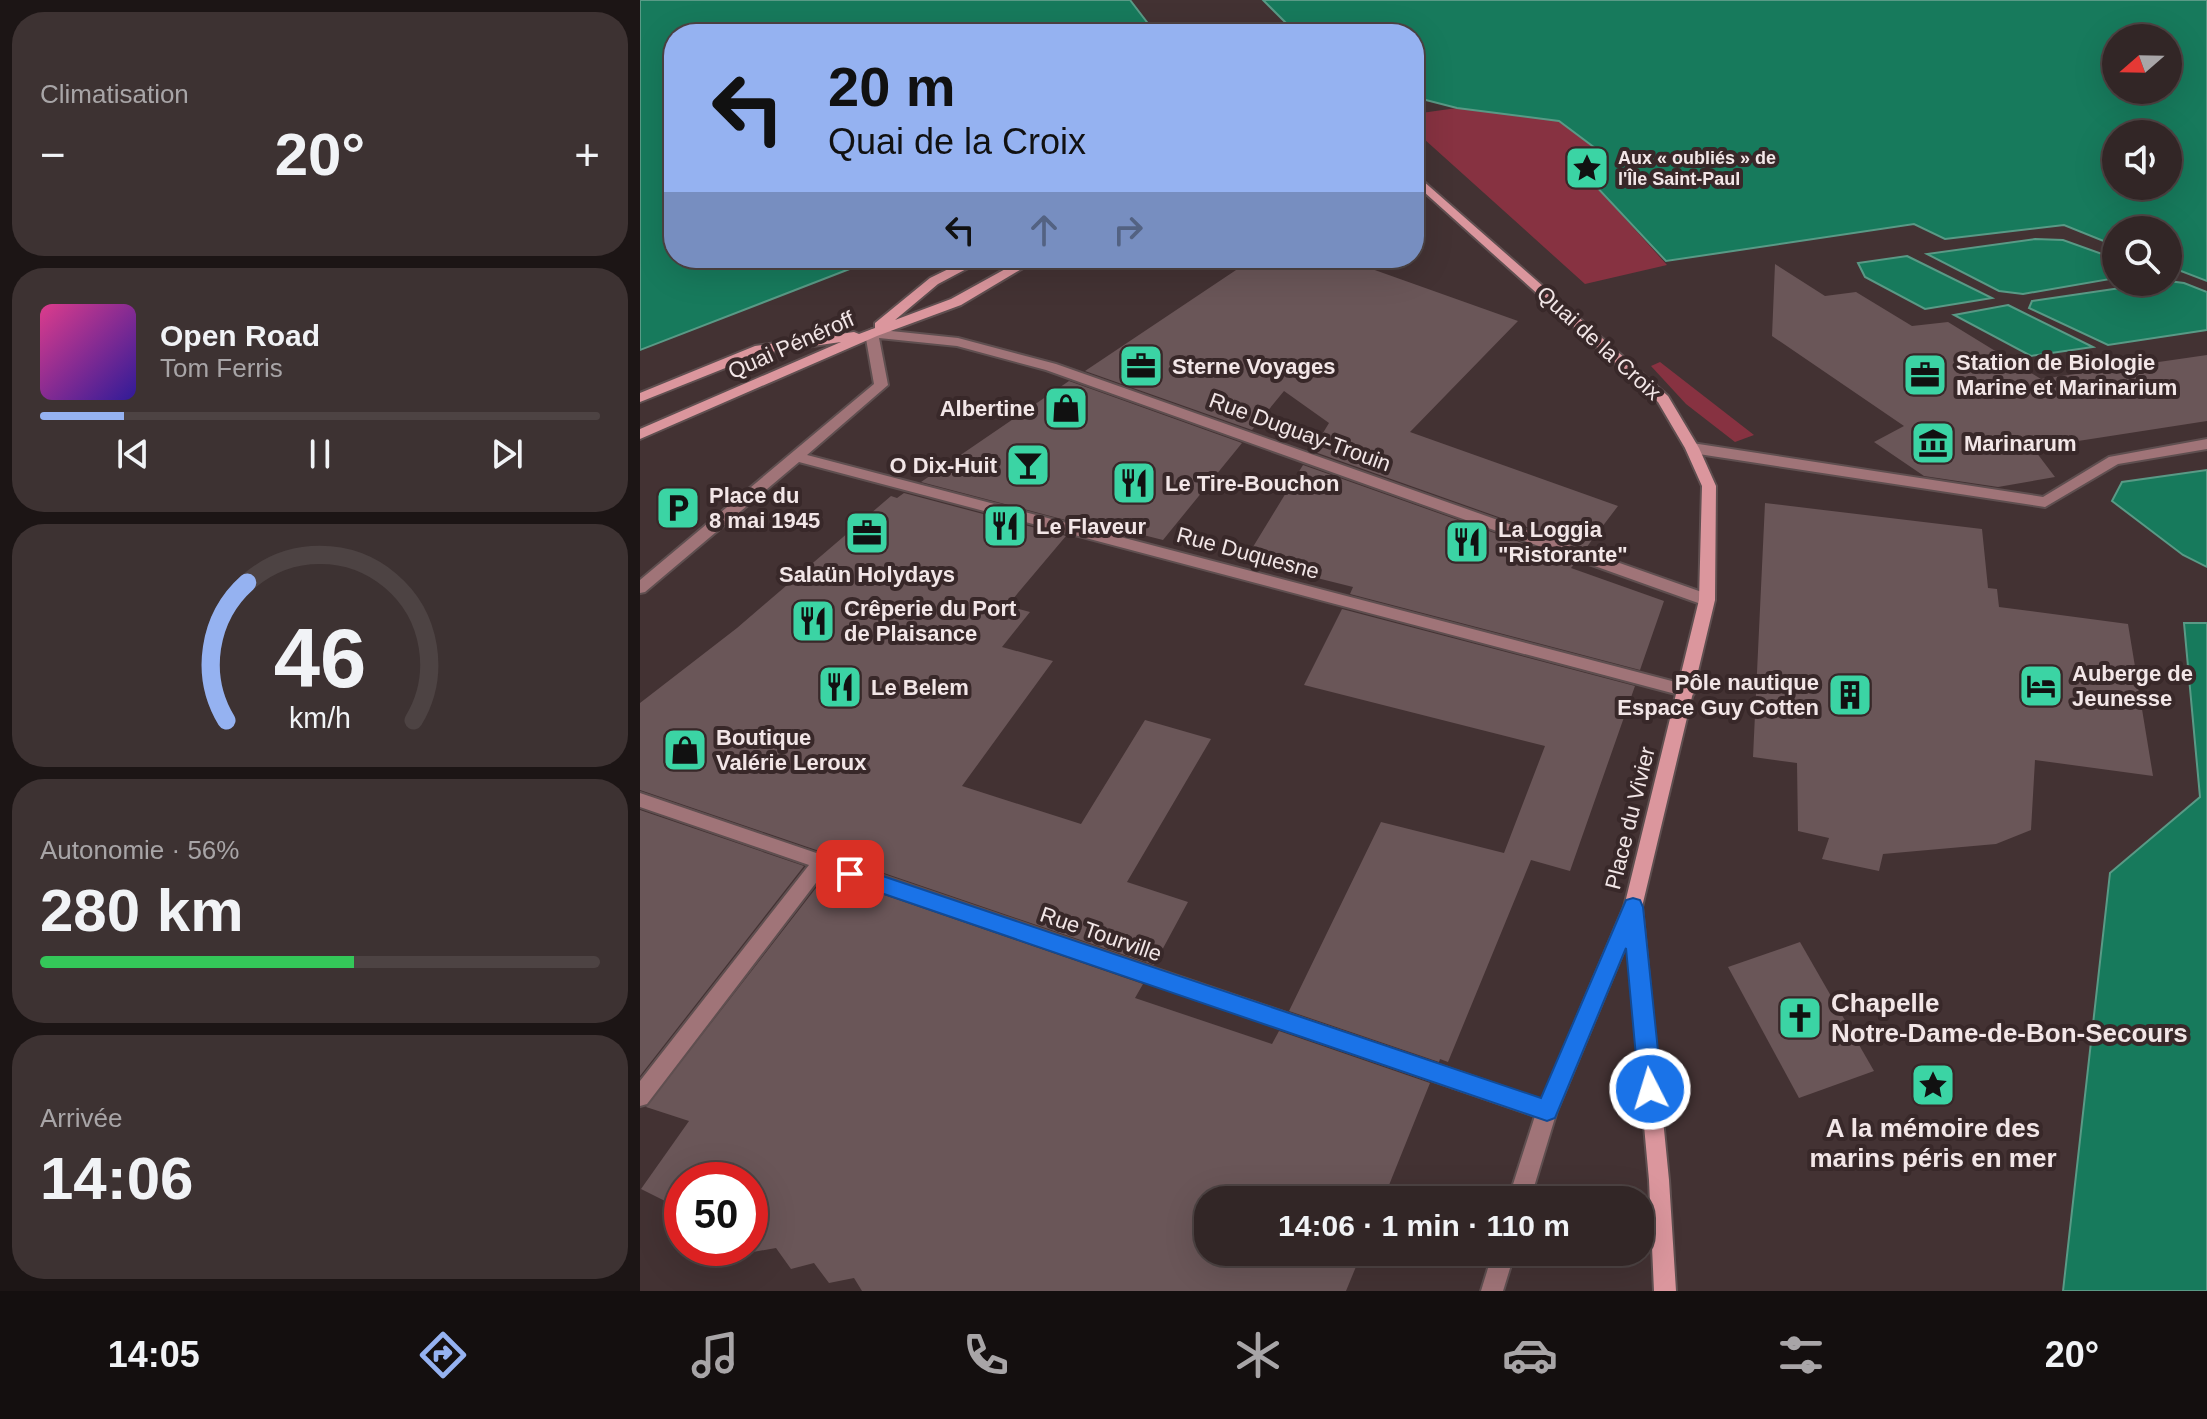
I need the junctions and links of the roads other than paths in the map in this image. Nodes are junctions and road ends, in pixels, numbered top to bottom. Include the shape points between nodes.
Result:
1 (1424, 186) edge
2 (961, 268) edge
3 (1016, 268) edge
4 (872, 333) junction
5 (640, 398) edge
6 (640, 434) edge
7 (2207, 444) edge
8 (1692, 448) junction
9 (798, 457) junction
10 (640, 588) edge
11 (1707, 600) junction
12 (1687, 691) junction
13 (640, 800) edge
14 (820, 864) junction
15 (1633, 907) junction
16 (640, 1097) edge
17 (1547, 1111) junction
18 (1523, 1186) edge
19 (1500, 1266) edge
20 (1492, 1291) edge
21 (1665, 1291) edge

1 - 8 main road, Quai de la Croix via 1663,399
2 - 4 main road via 934,281
3 - 4 main road via 956,302
4 - 5 main road, Quai Pénéroff via 760,349
4 - 6 main road, Quai Pénéroff
4 - 9 street via 881,385
4 - 11 street, Rue Duguay-Trouin via 958,342 1051,367
7 - 8 street via 2114,460 2045,502
8 - 11 main road, Quai de la Croix via 1709,486
9 - 10 street
9 - 12 street, Rue Duquesne
11 - 12 main road, Place du Vivier
12 - 15 main road, Place du Vivier
13 - 14 street, Rue Tourville
14 - 16 street
14 - 17 street, Rue Tourville
15 - 17 street
15 - 21 main road
17 - 18 street
19 - 20 street

